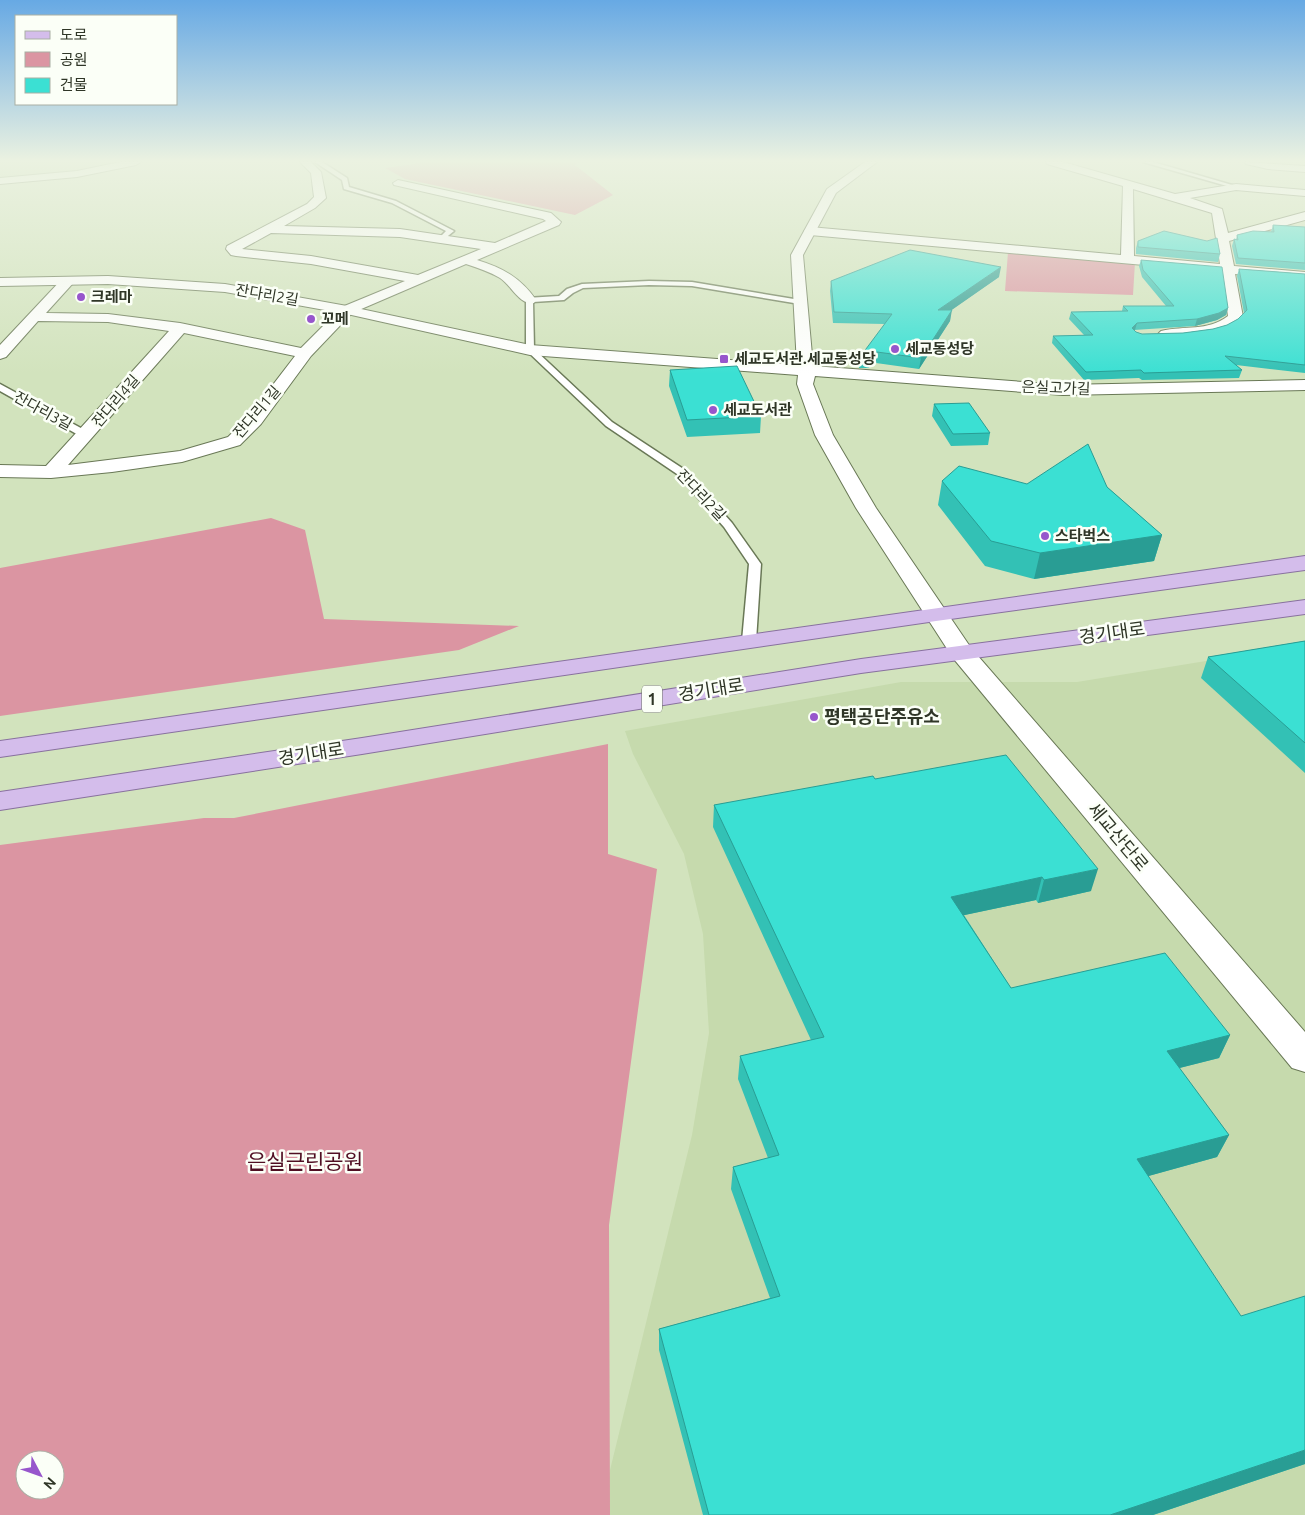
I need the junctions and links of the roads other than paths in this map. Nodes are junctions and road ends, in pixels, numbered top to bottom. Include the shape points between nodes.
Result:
1 (263, 233) edge
2 (392, 233) edge
3 (449, 233) edge
4 (530, 233) edge
5 (809, 233) edge
6 (829, 233) edge
7 (1127, 233) edge
8 (1221, 233) edge
9 (1245, 233) edge
10 (441, 239) junction
11 (1222, 239) junction
12 (496, 247) junction
13 (1127, 259) junction
14 (466, 260) junction
15 (1227, 269) junction
16 (1305, 276) edge
17 (418, 279) junction
18 (68, 281) junction
19 (0, 282) edge
20 (530, 300) junction
21 (800, 302) junction
22 (346, 310) junction
23 (35, 317) junction
24 (180, 328) junction
25 (1148, 335) edge
26 (530, 350) junction
27 (305, 353) junction
28 (0, 354) edge
29 (807, 372) junction
30 (1305, 385) edge
31 (0, 387) edge
32 (86, 435) junction
33 (0, 471) edge
34 (51, 472) junction
35 (1305, 563) edge
36 (1305, 607) edge
37 (936, 614) junction
38 (749, 641) junction
39 (962, 653) junction
40 (0, 749) edge
41 (0, 801) edge
42 (1305, 1057) edge

1 - 17 street via 232,249
2 - 10 street
3 - 10 lane
4 - 12 street, 잔다리1길
5 - 21 street via 797,255
6 - 13 street
7 - 13 street
8 - 11 street
9 - 11 street
10 - 12 street
11 - 15 street
12 - 14 street, 잔다리1길
13 - 15 street
14 - 17 street, 잔다리1길
14 - 20 street via 497,270 517,282
15 - 16 street
15 - 25 street via 1236,317 1223,327
17 - 22 street, 잔다리1길
18 - 19 street, 잔다리2길
18 - 22 street, 잔다리2길 via 108,280 226,288
18 - 23 street
20 - 21 lane via 561,298 582,286 648,283 692,284
20 - 26 lane
21 - 29 street
22 - 26 street, 잔다리2길
22 - 27 street, 잔다리1길
23 - 24 street via 108,318
23 - 28 street
24 - 27 street
24 - 32 street, 잔다리4길
26 - 29 street, 잔다리2길
26 - 38 lane, 잔다리2길 via 609,424 681,472 728,524 755,564
27 - 34 street, 잔다리1길 via 255,420 234,441 182,456
29 - 30 street, 은실고가길 via 1062,390
29 - 37 street via 805,384 824,434 866,508
31 - 32 lane, 잔다리3길
32 - 34 street, 잔다리4길
33 - 34 street, 잔다리1길
35 - 37 main road
36 - 39 main road, 경기대로 / 1
37 - 38 main road
37 - 39 street, 세교산단로
38 - 40 main road
39 - 41 main road, 경기대로 / 1 via 851,667
39 - 42 street, 세교산단로

